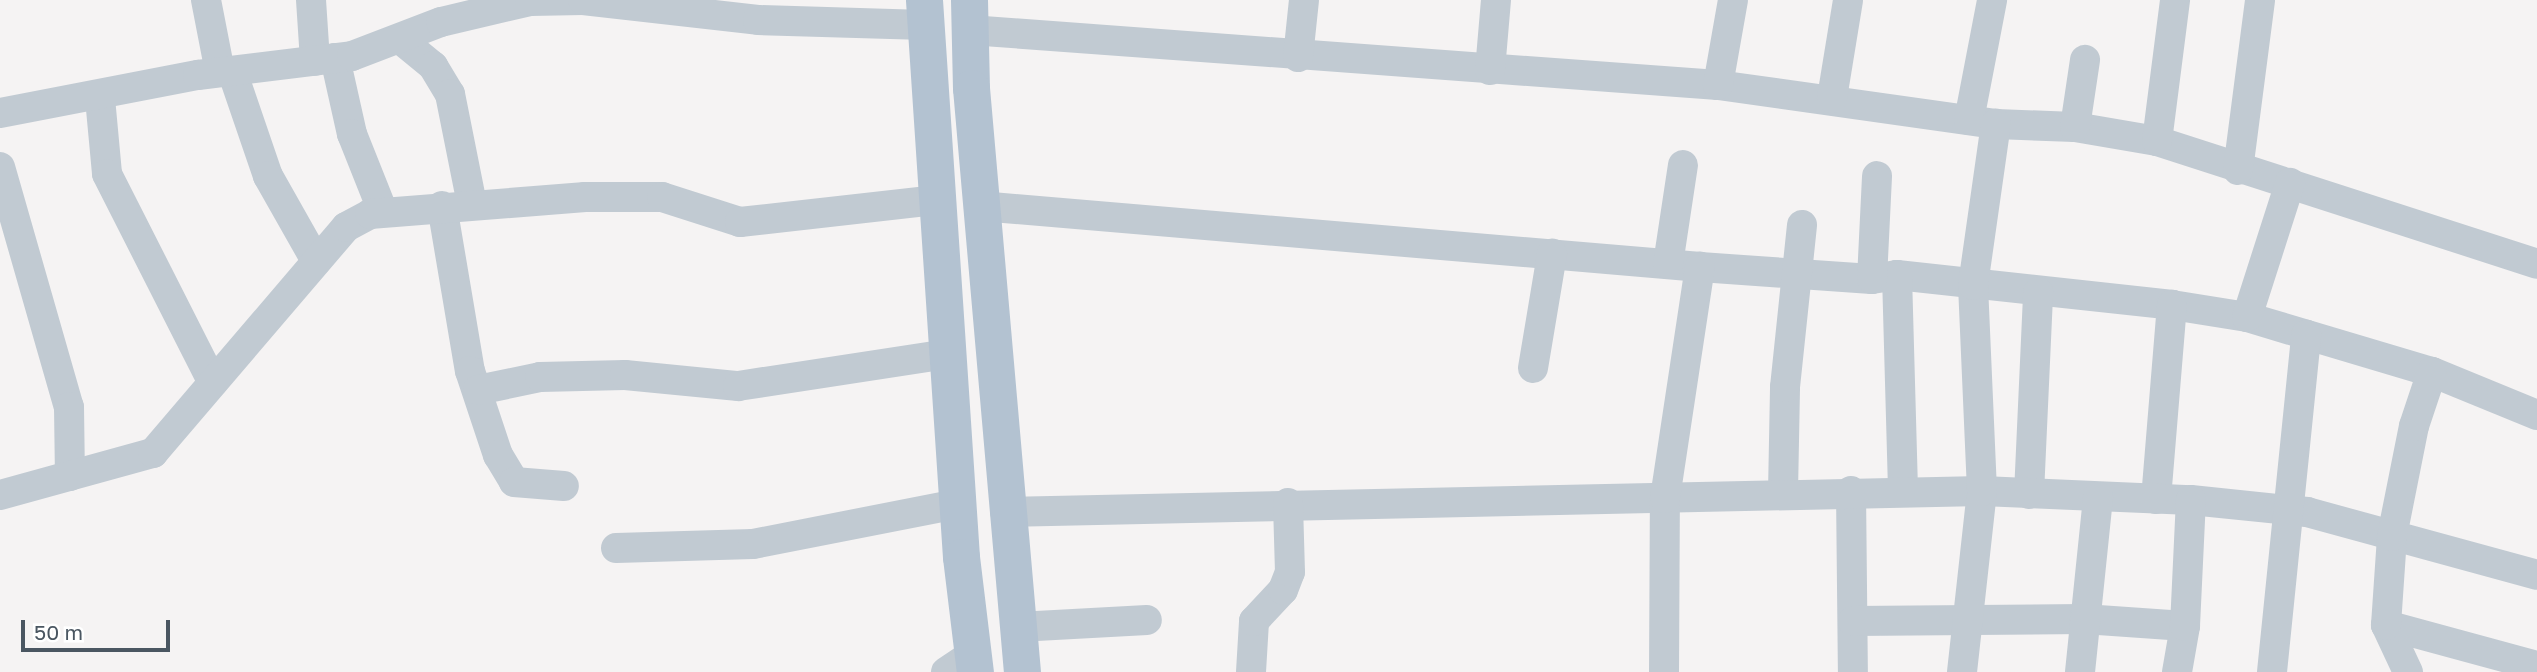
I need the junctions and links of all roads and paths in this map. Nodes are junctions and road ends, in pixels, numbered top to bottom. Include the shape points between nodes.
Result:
1 (206, 0) edge
2 (311, 0) edge
3 (1304, 0) edge
4 (1496, 0) edge
5 (1733, 0) edge
6 (1848, 0) edge
7 (1992, 0) edge
8 (2175, 0) edge
9 (2260, 0) edge
10 (925, 12) edge
11 (969, 15) edge
12 (400, 39) junction
13 (1298, 57) junction
14 (325, 59) junction
15 (2085, 60) dead end
16 (1490, 70) junction
17 (226, 71) junction
18 (1718, 85) junction
19 (100, 98) junction
20 (1832, 98) junction
21 (0, 113) edge
22 (1982, 122) junction
23 (2076, 127) junction
24 (2157, 141) junction
25 (1683, 165) dead end
26 (0, 167) edge
27 (2238, 170) junction
28 (1877, 176) dead end
29 (2291, 183) junction
30 (935, 200) junction
31 (472, 204) junction
32 (442, 206) junction
33 (980, 206) junction
34 (383, 212) junction
35 (1802, 225) dead end
36 (1552, 254) junction
37 (316, 261) junction
38 (1668, 264) junction
39 (2537, 264) edge
40 (1700, 267) junction
41 (1797, 272) junction
42 (1884, 277) junction
43 (1973, 285) junction
44 (2038, 292) junction
45 (2172, 305) junction
46 (2247, 317) junction
47 (2306, 335) junction
48 (946, 354) junction
49 (1533, 368) dead end
50 (2432, 372) junction
51 (213, 383) junction
52 (478, 390) junction
53 (2537, 415) edge
54 (70, 476) junction
55 (564, 486) dead end
56 (1903, 490) junction
57 (1851, 491) junction
58 (1982, 491) junction
59 (1783, 494) junction
60 (2029, 494) junction
61 (0, 495) edge
62 (2098, 497) junction
63 (1665, 498) junction
64 (2155, 499) junction
65 (2191, 500) junction
66 (1288, 503) junction
67 (957, 504) junction
68 (2287, 510) junction
69 (1005, 512) junction
70 (2392, 536) junction
71 (615, 548) dead end
72 (2537, 576) edge
73 (2084, 619) junction
74 (1965, 620) junction
75 (1147, 621) dead end
76 (1853, 621) junction
77 (2386, 625) junction
78 (2185, 626) junction
79 (1018, 627) junction
80 (965, 666) edge
81 (2537, 666) edge
82 (1022, 672) edge
83 (1251, 672) edge
84 (1664, 672) edge
85 (1853, 672) edge
86 (1962, 672) edge
87 (2080, 672) edge
88 (2177, 672) edge
89 (2272, 672) edge
90 (2408, 672) edge

1 - 17 street
2 - 14 street
3 - 13 street
4 - 16 street
5 - 18 street
6 - 20 street
7 - 22 street
8 - 24 street
9 - 27 street
10 - 12 street via 758,20 583,0 530,1 441,22
10 - 30 main road
11 - 13 street
11 - 33 main road
12 - 14 street
12 - 31 street via 433,66 450,94
13 - 16 street
14 - 17 street
14 - 34 street
15 - 23 street
16 - 18 street
17 - 19 street
17 - 37 street via 268,176
18 - 20 street
19 - 21 street
19 - 51 street via 107,174
20 - 22 street
22 - 23 street
22 - 43 street
23 - 24 street
24 - 27 street
25 - 38 street
26 - 54 street via 69,407
27 - 29 street
28 - 42 street
29 - 39 street
29 - 46 street
30 - 31 street via 740,222 662,197
30 - 48 main road
31 - 32 street
32 - 34 street
32 - 52 street via 470,371
33 - 36 street
33 - 69 main road
34 - 37 street via 346,227
35 - 41 street
36 - 38 street
36 - 49 street
37 - 51 street
38 - 40 street
40 - 41 street
40 - 63 street
41 - 42 street
41 - 59 street via 1784,387
42 - 43 street
42 - 56 street
43 - 44 street
43 - 58 street
44 - 45 street
44 - 60 street
45 - 46 street
45 - 64 street
46 - 47 street
47 - 50 street
47 - 68 street
48 - 52 street via 738,386 625,375 540,377
48 - 67 main road
50 - 53 street
50 - 70 street via 2414,426
51 - 54 street via 153,453
52 - 55 street via 498,455 514,482
54 - 61 street
56 - 57 street
56 - 58 street
57 - 59 street
57 - 76 street
58 - 60 street
58 - 74 street
59 - 63 street
60 - 62 street
62 - 64 street
62 - 73 street
63 - 66 street
63 - 84 street
64 - 65 street
65 - 68 street
65 - 78 street
66 - 69 street
66 - 83 street via 1290,572 1283,590 1254,621
67 - 71 street via 753,544
67 - 80 main road
68 - 70 street
68 - 89 street
69 - 79 main road
70 - 72 street
70 - 77 street
73 - 74 street
73 - 78 street
73 - 87 street
74 - 76 street
74 - 86 street
75 - 79 street
76 - 85 street
77 - 81 street
77 - 90 street
78 - 88 street
79 - 82 main road

